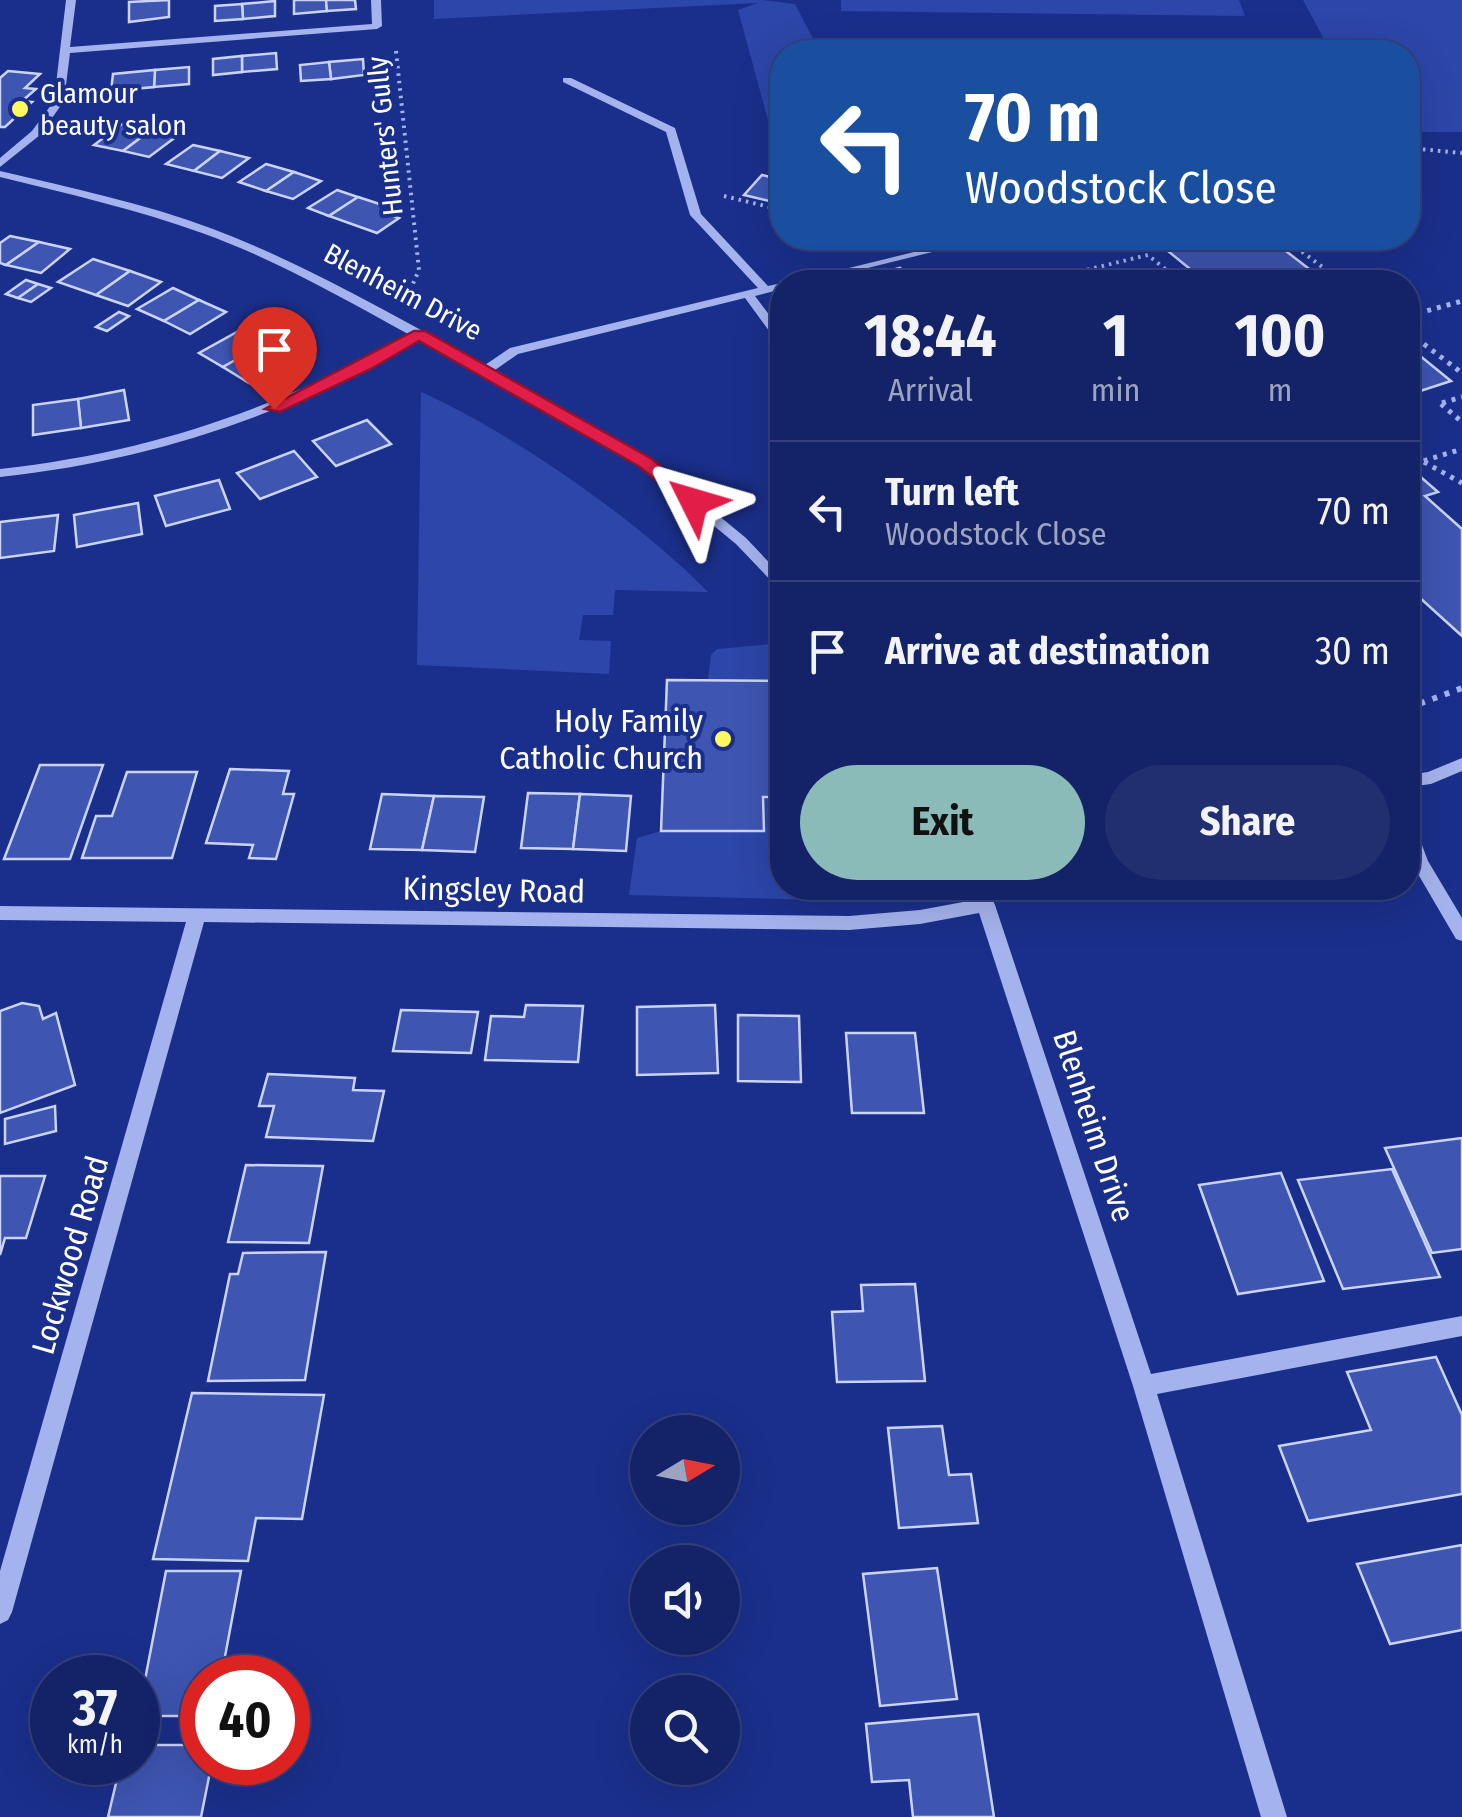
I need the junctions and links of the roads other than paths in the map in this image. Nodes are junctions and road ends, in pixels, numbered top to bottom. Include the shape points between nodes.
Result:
1 (71, 0) edge
2 (376, 0) edge
3 (346, 28) junction
4 (347, 40) dead end
5 (67, 50) junction
6 (567, 80) dead end
7 (0, 164) edge
8 (0, 174) edge
9 (933, 250) edge
10 (848, 270) edge
11 (770, 289) edge
12 (766, 290) junction
13 (748, 294) junction
14 (770, 324) edge
15 (419, 335) junction
16 (486, 370) junction
17 (0, 473) edge
18 (770, 572) edge
19 (1462, 764) edge
20 (1420, 779) edge
21 (1420, 862) edge
22 (970, 900) edge
23 (983, 900) edge
24 (0, 913) edge
25 (197, 916) junction
26 (1462, 934) edge
27 (1462, 1326) edge
28 (1144, 1386) junction
29 (0, 1612) edge
30 (1274, 1817) edge

1 - 5 street
2 - 3 street via 376,26
3 - 4 street
3 - 5 street
5 - 7 street via 51,116
6 - 12 street via 671,130 696,215
8 - 15 street, Blenheim Drive via 207,232 286,264
9 - 10 street
11 - 12 street
12 - 13 street
13 - 14 street
13 - 16 street via 558,338 514,352
15 - 16 street, Blenheim Drive
15 - 17 street via 274,409 190,439
16 - 18 street, Blenheim Drive via 646,463
19 - 20 street
21 - 26 street
22 - 25 street, Kingsley Road via 920,917 849,924
23 - 28 street, Blenheim Drive
24 - 25 street, Kingsley Road
25 - 29 street, Lockwood Road
27 - 28 street
28 - 30 street, Blenheim Drive

